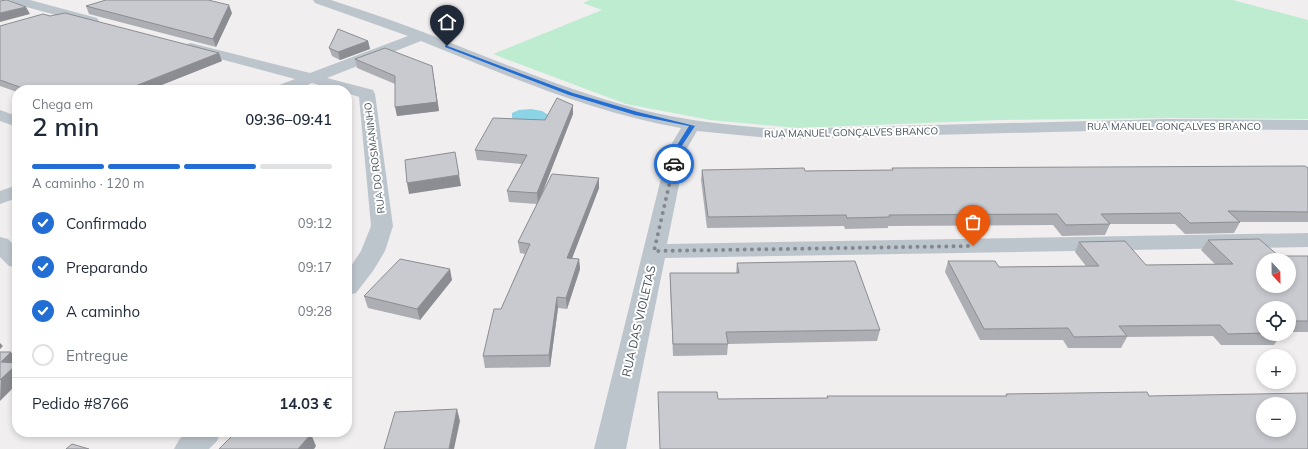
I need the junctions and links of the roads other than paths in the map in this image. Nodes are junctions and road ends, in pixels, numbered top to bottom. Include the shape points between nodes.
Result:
1 (16, 0) edge
2 (319, 0) edge
3 (58, 12) junction
4 (36, 18) edge
5 (104, 24) edge
6 (421, 36) junction
7 (181, 44) edge
8 (311, 78) junction
9 (293, 85) edge
10 (336, 85) edge
11 (352, 90) edge
12 (0, 115) edge
13 (12, 120) edge
14 (1300, 125) edge
15 (692, 126) junction
16 (1308, 138) edge
17 (12, 193) edge
18 (0, 198) edge
19 (1308, 240) edge
20 (0, 244) edge
21 (654, 251) junction
22 (12, 256) edge
23 (352, 281) edge
24 (201, 437) edge
25 (190, 449) edge
26 (610, 449) edge

1 - 3 street
2 - 6 street, RUA MANUEL GONÇALVES BRANCO
3 - 4 street
3 - 5 street
6 - 8 street
6 - 15 street, RUA MANUEL GONÇALVES BRANCO via 571,94 637,114
7 - 8 street, RUA DO ROSMANINHO
8 - 9 street
8 - 10 street, RUA DO ROSMANINHO
11 - 23 street, RUA DO ROSMANINHO via 367,94 382,226 378,243 369,261
12 - 13 street
14 - 15 street, RUA MANUEL GONÇALVES BRANCO via 1166,124 787,134 731,132
14 - 16 street
15 - 21 street, RUA DAS VIOLETAS via 677,150
17 - 18 street
19 - 21 street
20 - 22 street
21 - 26 street, RUA DAS VIOLETAS
24 - 25 street

